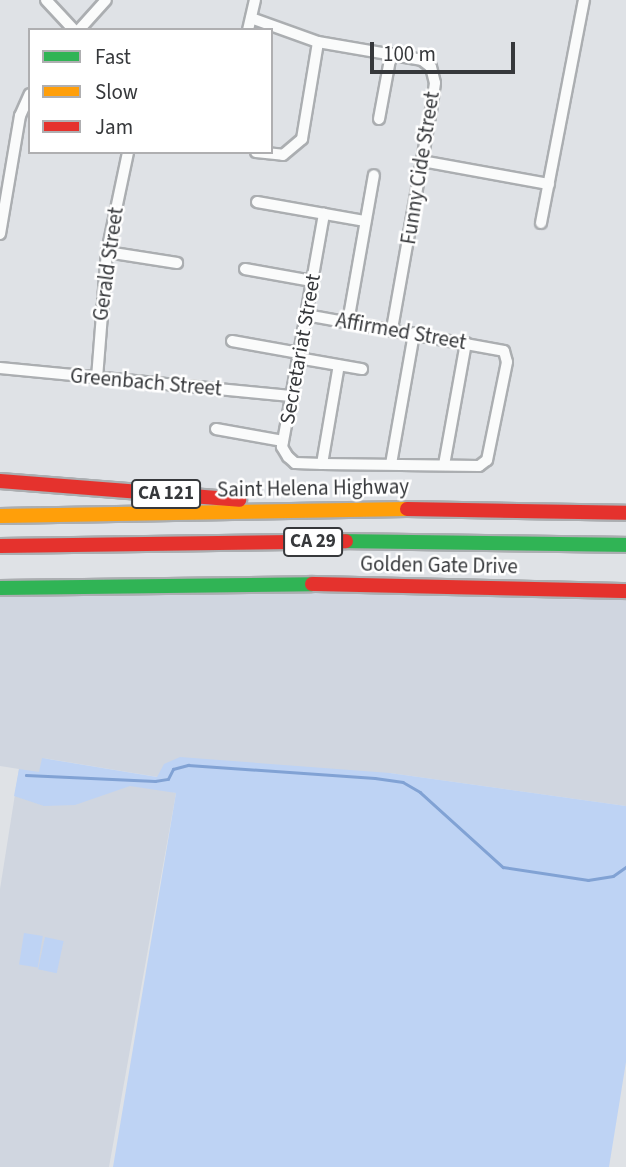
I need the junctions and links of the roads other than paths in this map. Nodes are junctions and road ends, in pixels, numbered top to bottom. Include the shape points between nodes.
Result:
1 (46, 0) edge
2 (106, 0) edge
3 (255, 0) edge
4 (583, 0) edge
5 (251, 18) junction
6 (72, 28) edge
7 (81, 28) edge
8 (248, 28) edge
9 (318, 41) junction
10 (391, 54) junction
11 (28, 98) edge
12 (379, 118) dead end
13 (128, 154) edge
14 (273, 154) edge
15 (422, 161) junction
16 (374, 175) dead end
17 (549, 184) junction
18 (257, 202) dead end
19 (324, 214) junction
20 (365, 221) junction
21 (541, 223) dead end
22 (0, 234) edge
23 (107, 252) junction
24 (177, 262) dead end
25 (245, 269) dead end
26 (312, 281) junction
27 (306, 315) junction
28 (348, 322) junction
29 (392, 329) junction
30 (414, 333) junction
31 (232, 341) dead end
32 (466, 343) junction
33 (299, 356) junction
34 (339, 365) junction
35 (0, 369) edge
36 (362, 369) dead end
37 (97, 378) junction
38 (291, 396) junction
39 (216, 429) dead end
40 (283, 441) junction
41 (322, 464) junction
42 (391, 464) junction
43 (444, 465) junction
44 (479, 466) joint
45 (0, 481) edge
46 (333, 507) junction
47 (626, 513) edge
48 (0, 516) edge
49 (310, 542) junction
50 (626, 545) edge
51 (0, 546) edge
52 (0, 558) edge
53 (0, 588) edge
54 (626, 592) edge

1 - 6 street
2 - 7 street
3 - 5 street
4 - 17 street
5 - 8 street
5 - 9 street, Funny Cide Street
9 - 10 street, Funny Cide Street
9 - 14 street via 302,139 283,155
10 - 12 street
10 - 15 street, Funny Cide Street via 422,60 431,67 435,83
11 - 22 street via 20,116
13 - 23 street, Gerald Street
15 - 17 street
15 - 29 street, Funny Cide Street
16 - 20 street
17 - 21 street
18 - 19 street
19 - 20 street
19 - 26 street, Secretariat Street
20 - 28 street
23 - 24 street
23 - 37 street, Gerald Street
25 - 26 street
26 - 27 street, Secretariat Street
27 - 28 street, Affirmed Street
27 - 33 street, Secretariat Street
28 - 29 street, Affirmed Street
29 - 30 street, Affirmed Street
30 - 32 street, Affirmed Street
30 - 42 street
31 - 33 street
32 - 43 street
32 - 44 street, Affirmed Street via 496,346 508,362 491,452
33 - 34 street
33 - 38 street, Secretariat Street
34 - 36 street
34 - 41 street
35 - 37 street, Greenbach Street
37 - 38 street, Greenbach Street
38 - 40 street, Secretariat Street
39 - 40 street
40 - 41 street, Secretariat Street via 282,447 295,463
41 - 42 street, Secretariat Street
42 - 43 street, Secretariat Street
43 - 44 street, Secretariat Street
45 - 46 main road, CA 121
46 - 47 main road, Saint Helena Highway / CA 29
46 - 48 main road, Saint Helena Highway / CA 29
49 - 50 main road, CA 29
49 - 51 main road, CA 29
49 - 52 main road
53 - 54 main road, Golden Gate Drive via 228,582

